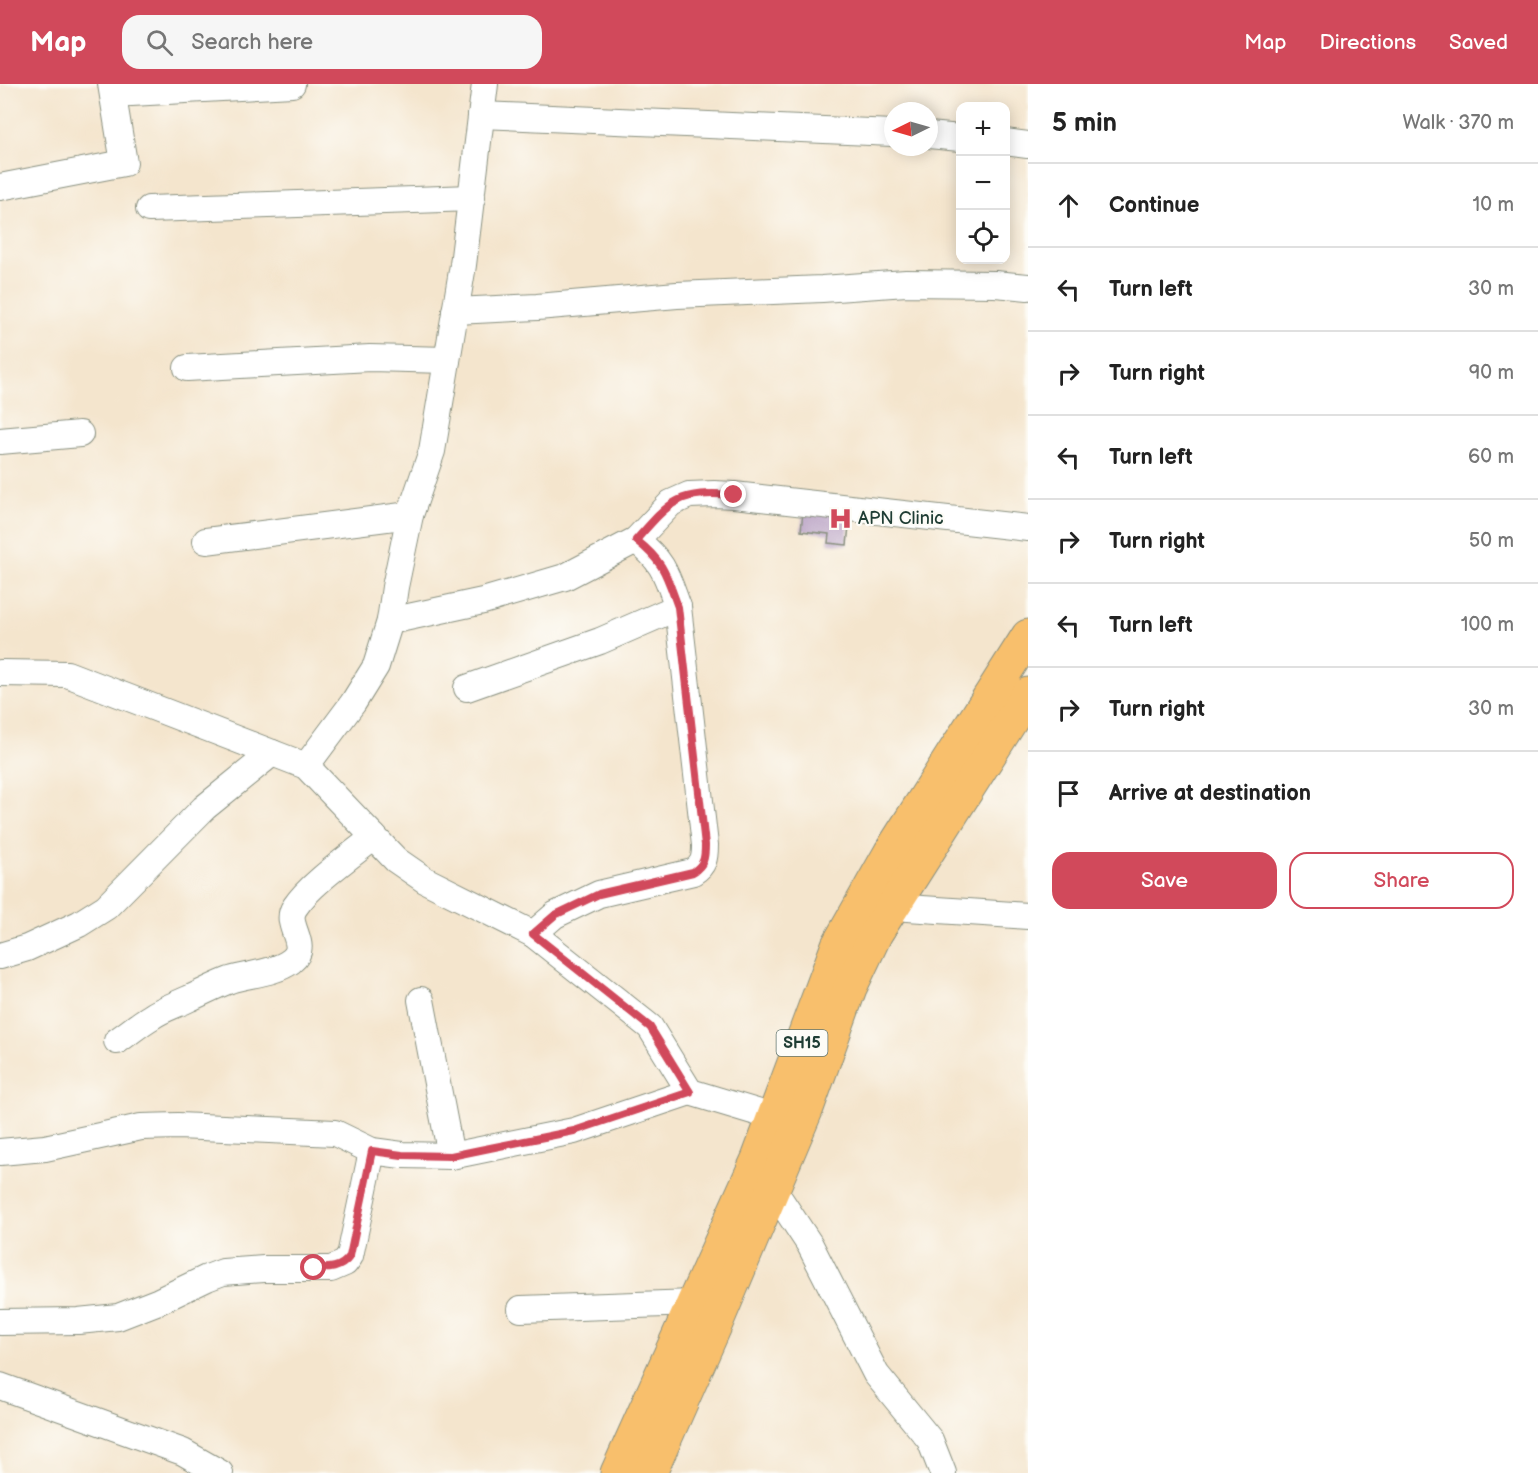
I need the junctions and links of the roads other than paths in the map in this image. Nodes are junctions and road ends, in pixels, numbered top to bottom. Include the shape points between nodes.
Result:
1 (292, 84) edge
2 (484, 84) edge
3 (112, 89) edge
4 (481, 115) junction
5 (884, 133) edge
6 (938, 136) edge
7 (956, 138) edge
8 (1010, 143) edge
9 (1028, 145) edge
10 (0, 188) edge
11 (472, 198) junction
12 (149, 209) dead end
13 (1028, 287) edge
14 (455, 311) junction
15 (447, 360) junction
16 (186, 368) dead end
17 (80, 434) dead end
18 (0, 441) edge
19 (410, 515) junction
20 (1028, 528) edge
21 (636, 540) junction
22 (206, 541) dead end
23 (678, 607) junction
24 (390, 621) junction
25 (1028, 636) edge
26 (0, 673) edge
27 (467, 688) dead end
28 (1028, 694) edge
29 (272, 753) junction
30 (306, 766) junction
31 (374, 837) junction
32 (892, 907) junction
33 (1028, 916) edge
34 (533, 934) junction
35 (0, 956) edge
36 (421, 1000) dead end
37 (117, 1041) dead end
38 (690, 1092) junction
39 (773, 1117) junction
40 (372, 1151) junction
41 (0, 1152) edge
42 (451, 1156) junction
43 (773, 1189) junction
44 (694, 1303) junction
45 (521, 1309) dead end
46 (0, 1322) edge
47 (0, 1386) edge
48 (220, 1473) edge
49 (617, 1473) edge
50 (650, 1473) edge
51 (943, 1473) edge

1 - 3 street
2 - 4 street
3 - 10 street via 124,163
4 - 5 street
4 - 11 street
6 - 7 street
8 - 9 street
11 - 12 street
11 - 14 street
13 - 14 street via 906,283
14 - 15 street
15 - 16 street via 370,358
15 - 19 street via 432,451
17 - 18 street
19 - 22 street
19 - 24 street
20 - 21 street via 714,494 689,495 671,503
21 - 23 street via 654,554 665,571
21 - 24 street via 565,577 483,601
23 - 27 street via 600,641
23 - 34 street via 705,860 693,872 599,894 555,915
24 - 30 street via 376,666
25 - 39 main road, SH15 via 890,853 838,945
26 - 29 street via 67,674
28 - 32 main road, SH15
29 - 30 street
29 - 35 street via 204,808 106,907 79,924
30 - 31 street
31 - 34 street via 396,860 425,880
31 - 37 street via 294,907 291,923 300,948 289,963 229,981 164,1010
32 - 33 street
32 - 43 main road, SH15 via 850,988
34 - 38 street via 650,1027
36 - 42 street
38 - 39 street
38 - 42 street via 574,1131
39 - 44 main road, SH15
40 - 41 street via 335,1133 178,1126 141,1127 45,1148
40 - 42 street
40 - 46 street via 350,1256 345,1263 331,1269 223,1272 118,1317
43 - 50 main road, SH15
43 - 51 street via 810,1245 876,1374 930,1440
44 - 45 street
44 - 49 main road, SH15
47 - 48 street via 183,1452

